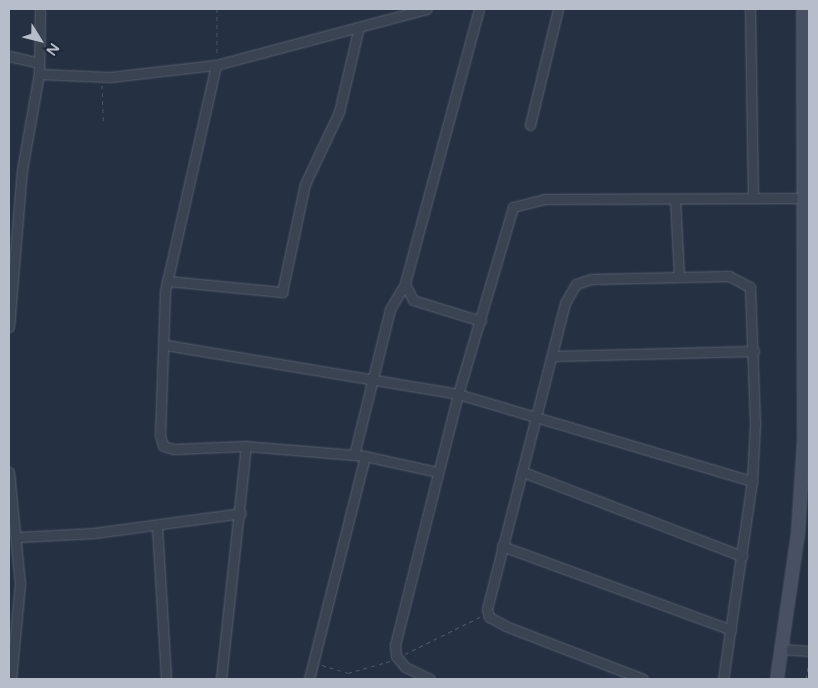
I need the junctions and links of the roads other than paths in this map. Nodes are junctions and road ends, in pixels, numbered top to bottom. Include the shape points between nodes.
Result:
1 (40, 9) edge
2 (426, 9) edge
3 (479, 9) edge
4 (558, 9) edge
5 (750, 9) edge
6 (803, 9) edge
7 (359, 27) junction
8 (9, 56) edge
9 (38, 63) junction
10 (216, 65) junction
11 (38, 74) junction
12 (530, 125) dead end
13 (752, 198) junction
14 (802, 198) junction
15 (675, 199) junction
16 (679, 276) junction
17 (167, 280) junction
18 (405, 284) junction
19 (481, 320) junction
20 (9, 327) edge
21 (166, 345) junction
22 (754, 351) junction
23 (554, 356) junction
24 (372, 379) junction
25 (458, 394) junction
26 (538, 415) junction
27 (246, 446) junction
28 (354, 455) junction
29 (365, 456) junction
30 (9, 472) edge
31 (438, 472) junction
32 (523, 472) junction
33 (752, 481) junction
34 (241, 513) junction
35 (157, 526) junction
36 (18, 537) junction
37 (502, 546) junction
38 (742, 556) junction
39 (731, 630) junction
40 (781, 649) junction
41 (809, 651) edge
42 (624, 676) edge
43 (11, 679) edge
44 (166, 679) edge
45 (221, 679) edge
46 (309, 679) edge
47 (430, 679) edge
48 (643, 679) edge
49 (723, 679) edge
50 (777, 679) edge

1 - 9 street
2 - 7 street
3 - 18 street
4 - 12 street
5 - 13 street
6 - 14 street
7 - 10 street
7 - 17 street via 340,112 305,184 282,292
8 - 9 street
9 - 11 street
10 - 11 street via 101,77
10 - 17 street
11 - 20 street via 22,170
13 - 14 street
13 - 15 street
14 - 40 street via 804,441 798,533
15 - 16 street
15 - 19 street via 518,203 507,216
16 - 22 street via 729,276 746,282 752,302
16 - 23 street via 591,279 576,284 565,303
17 - 21 street
18 - 19 street via 414,300
18 - 24 street via 394,297
19 - 25 street
21 - 24 street
21 - 27 street via 160,434 164,446 174,450
22 - 23 street
22 - 33 street
23 - 26 street
24 - 25 street
24 - 28 street
25 - 26 street
25 - 31 street
26 - 32 street
26 - 33 street
27 - 28 street
27 - 34 street
28 - 29 street
29 - 31 street
29 - 46 street
30 - 36 street
31 - 47 street via 395,645 396,656 405,667
32 - 37 street
32 - 38 street
33 - 38 street
34 - 35 street
34 - 45 street
35 - 36 street
35 - 44 street
36 - 43 street via 19,601
37 - 39 street
37 - 42 street via 488,595 490,617
38 - 39 street
39 - 49 street
40 - 41 street
40 - 50 street
42 - 48 street

